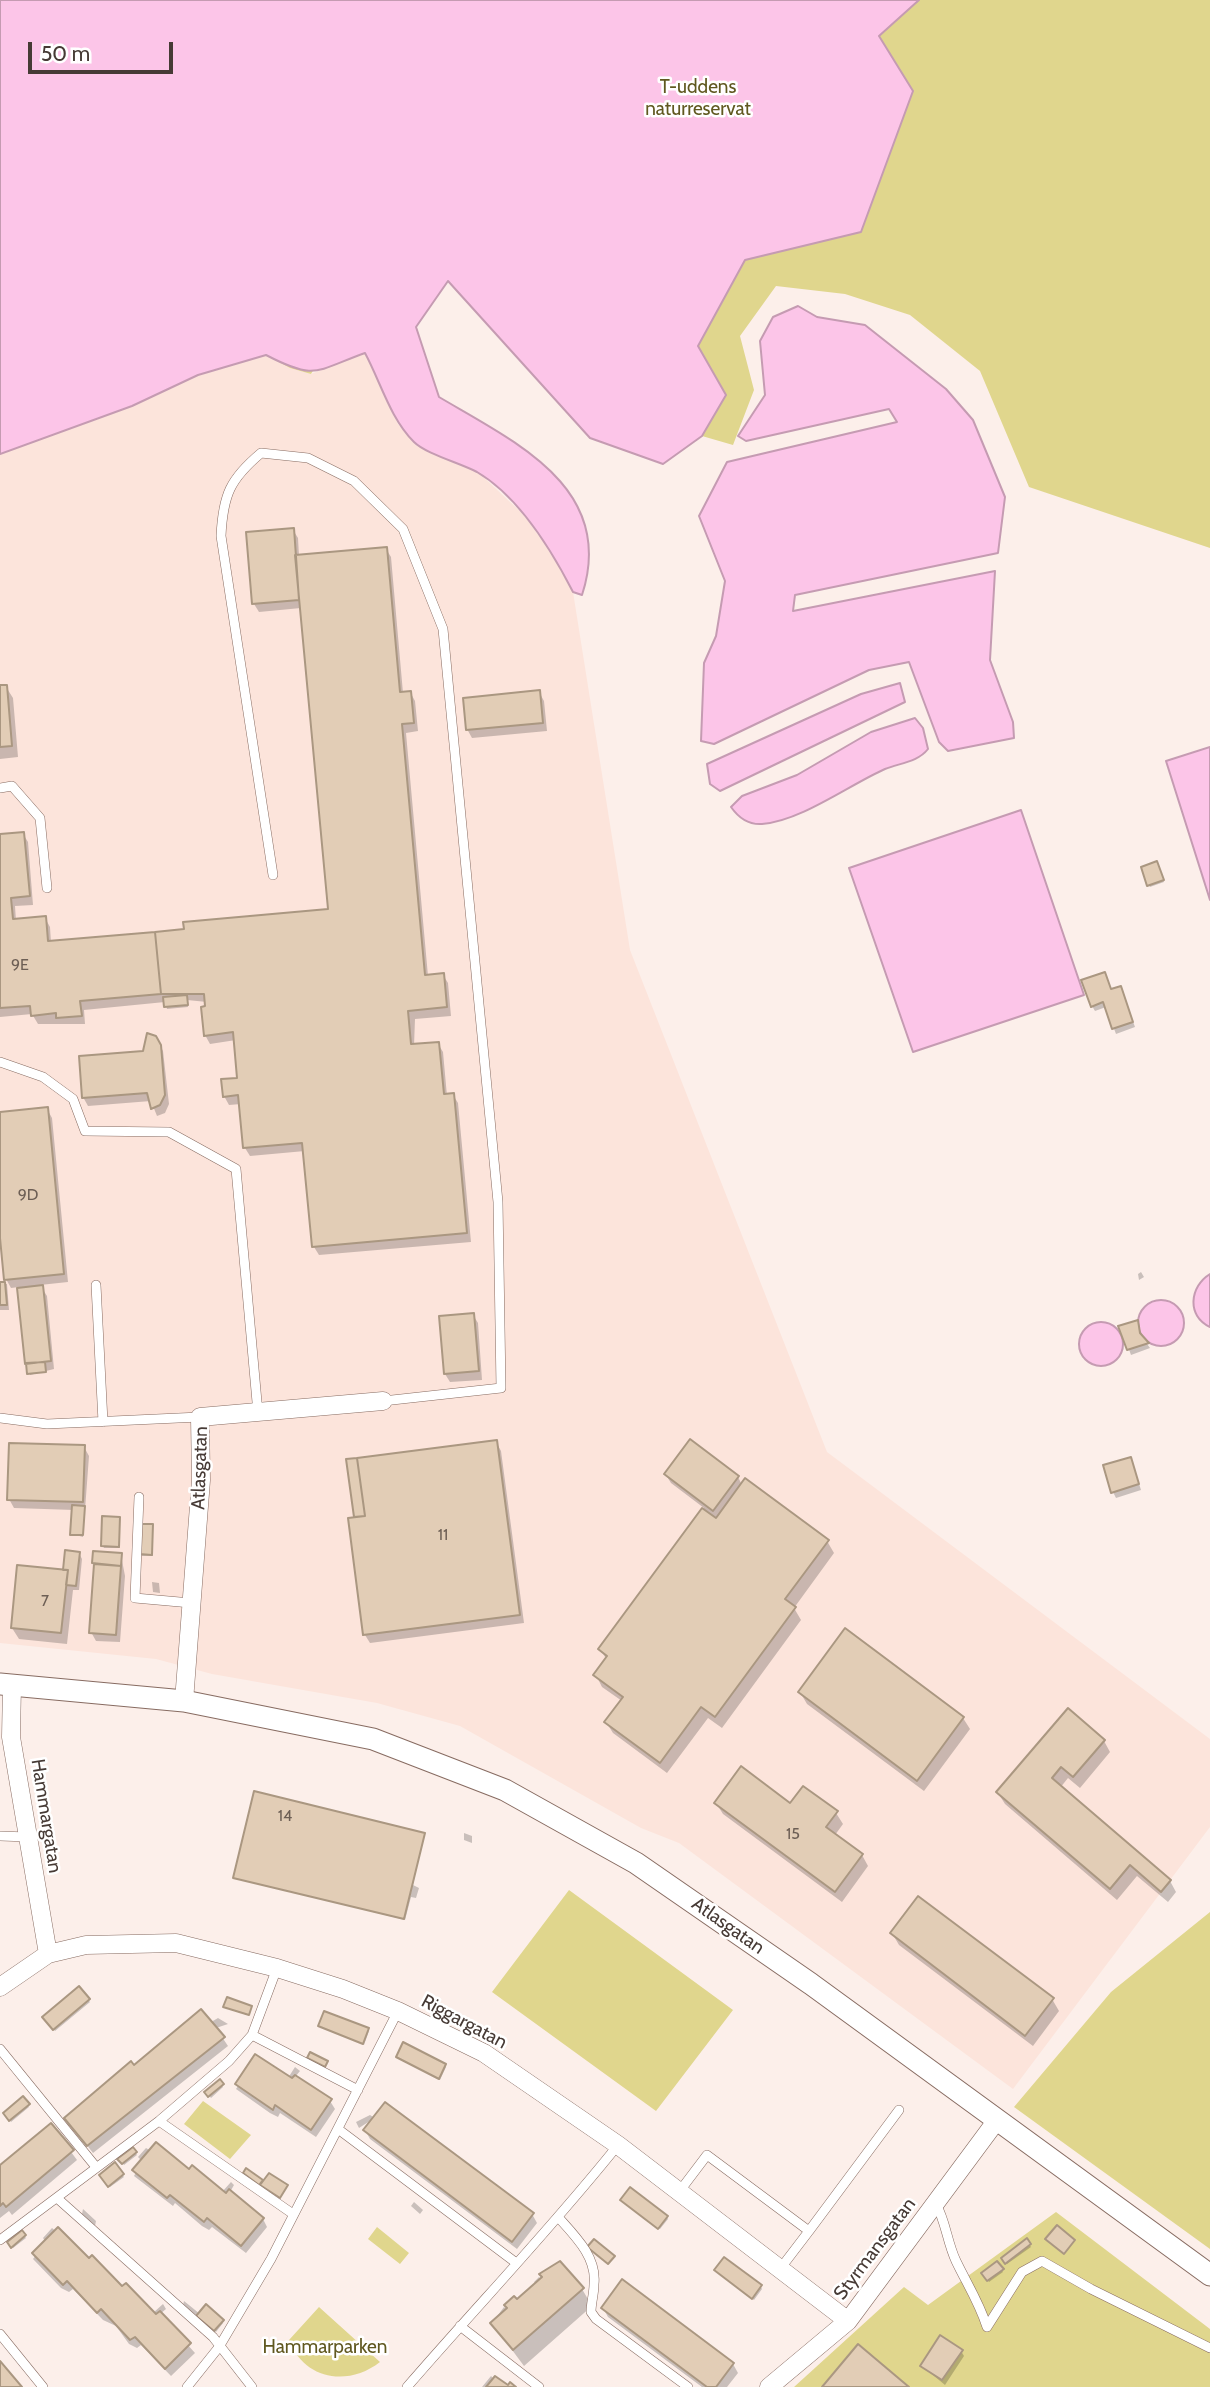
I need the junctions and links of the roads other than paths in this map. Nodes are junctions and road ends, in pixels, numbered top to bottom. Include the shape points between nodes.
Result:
1 (0, 788) edge
2 (272, 875) dead end
3 (47, 888) dead end
4 (0, 1062) edge
5 (96, 1286) dead end
6 (383, 1401) joint
7 (258, 1413) junction
8 (0, 1418) edge
9 (200, 1418) junction
10 (103, 1422) junction
11 (139, 1497) dead end
12 (191, 1603) junction
13 (6, 1684) edge
14 (184, 1702) junction
15 (0, 1836) edge
16 (28, 1837) junction
17 (48, 1954) junction
18 (277, 1968) junction
19 (0, 1987) edge
20 (398, 2011) junction
21 (252, 2035) junction
22 (0, 2049) edge
23 (358, 2090) junction
24 (899, 2110) dead end
25 (997, 2120) junction
26 (159, 2121) junction
27 (338, 2129) junction
28 (618, 2145) junction
29 (96, 2167) junction
30 (679, 2192) junction
31 (57, 2198) junction
32 (935, 2203) junction
33 (293, 2214) junction
34 (558, 2217) junction
35 (809, 2231) junction
36 (0, 2241) edge
37 (515, 2262) junction
38 (780, 2269) junction
39 (1210, 2275) edge
40 (848, 2321) junction
41 (460, 2326) junction
42 (0, 2334) edge
43 (219, 2347) junction
44 (1210, 2348) edge
45 (43, 2387) edge
46 (187, 2387) edge
47 (252, 2387) edge
48 (407, 2387) edge
49 (539, 2387) edge
50 (688, 2387) edge
51 (769, 2387) edge

1 - 3 lane via 12,786 40,818
2 - 6 lane via 221,536 223,503 233,482 261,453 308,458 354,481 403,529 443,628 498,1202 501,1388
4 - 7 lane via 43,1077 74,1099 86,1130 169,1132 236,1169
5 - 10 lane
6 - 7 street, Atlasgatan
7 - 9 street, Atlasgatan
8 - 10 lane via 47,1424
9 - 10 lane
9 - 12 street, Atlasgatan via 201,1480
11 - 12 lane via 135,1598
12 - 14 street, Atlasgatan
13 - 14 street, Atlasgatan
13 - 16 street, Hammargatan
14 - 25 street, Atlasgatan via 373,1739 505,1790 636,1863
15 - 16 lane
16 - 17 street, Hammargatan
17 - 18 street, Riggargatan via 86,1945 176,1943
17 - 19 street, Riggargatan
18 - 20 street, Riggargatan
18 - 21 lane
20 - 23 lane
20 - 28 street, Riggargatan via 484,2053
21 - 23 lane
21 - 26 lane via 229,2062
22 - 29 lane
23 - 27 lane
24 - 35 lane
25 - 32 street, Styrmansgatan
25 - 39 street, Atlasgatan
26 - 29 lane
26 - 33 lane
27 - 33 lane
27 - 37 lane
28 - 30 street, Riggargatan
28 - 34 lane
29 - 31 lane
30 - 35 lane via 707,2155
30 - 38 street, Riggargatan
31 - 36 lane
31 - 43 lane
32 - 40 street, Styrmansgatan
32 - 44 lane via 988,2327 1022,2272 1042,2261
33 - 43 lane
34 - 37 lane
34 - 50 lane via 593,2265 591,2312 596,2319
35 - 38 lane
37 - 41 lane
38 - 40 street, Riggargatan
40 - 51 street, Styrmansgatan
41 - 48 lane
41 - 49 lane
42 - 45 lane
43 - 46 lane
43 - 47 lane

